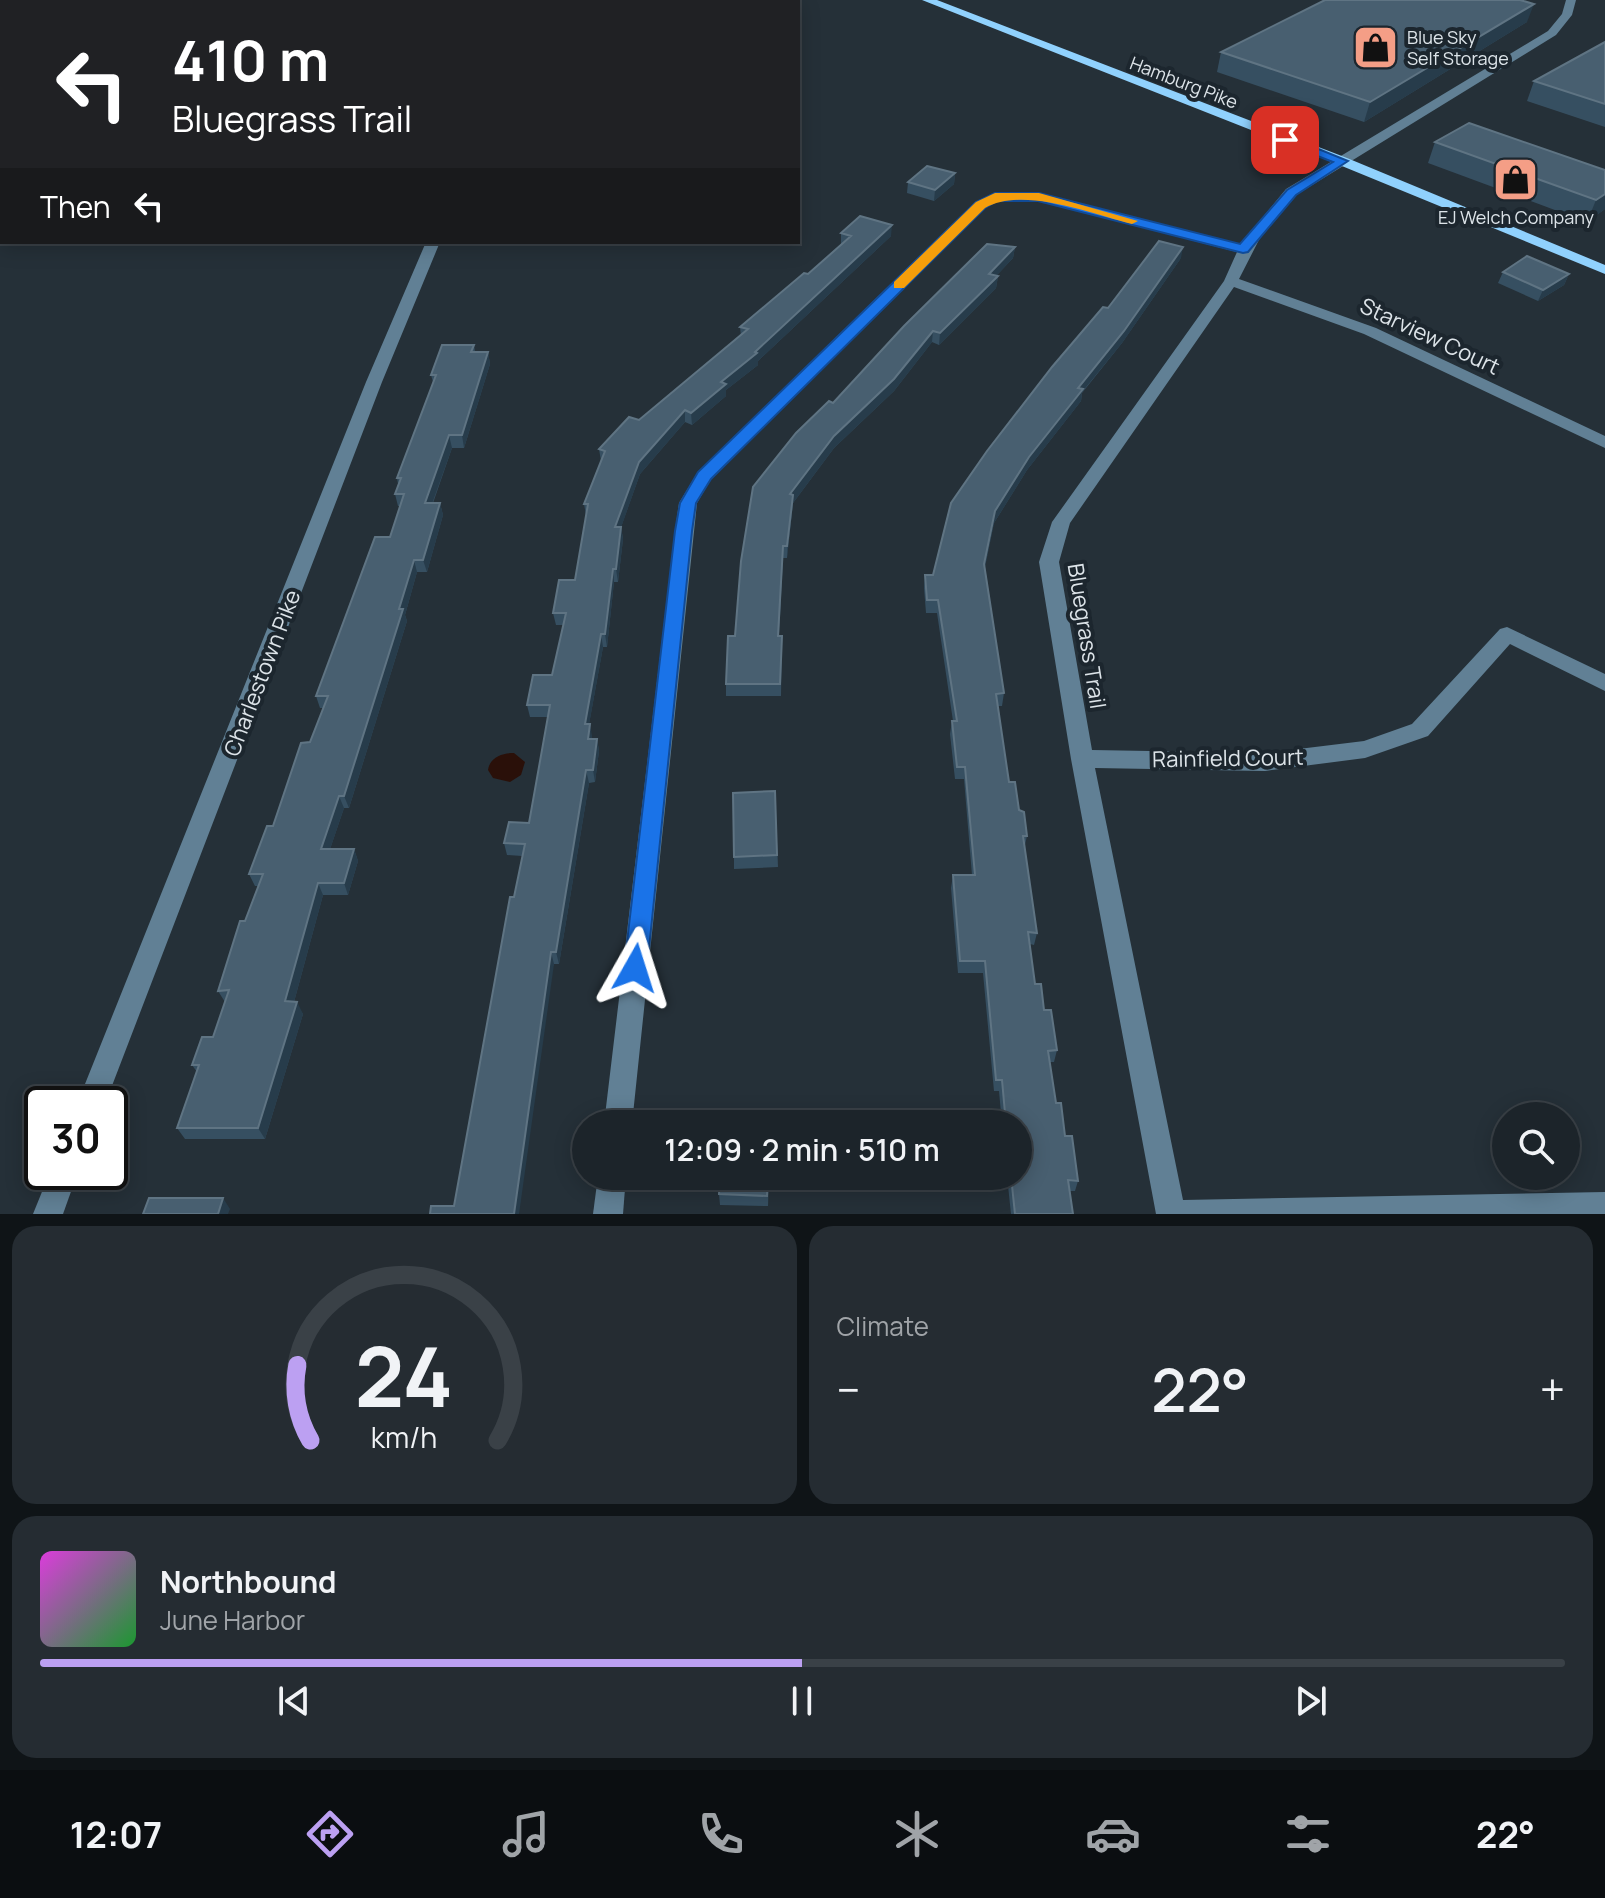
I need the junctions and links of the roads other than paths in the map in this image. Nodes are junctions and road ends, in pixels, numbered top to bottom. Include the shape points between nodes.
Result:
1 (927, 0) edge
2 (1571, 0) edge
3 (1342, 161) junction
4 (432, 244) edge
5 (1243, 249) junction
6 (1605, 270) edge
7 (1231, 281) junction
8 (1605, 443) edge
9 (1605, 683) edge
10 (1082, 759) junction
11 (98, 1086) edge
12 (620, 1110) edge
13 (57, 1190) edge
14 (611, 1190) edge
15 (1605, 1207) edge
16 (48, 1214) edge
17 (608, 1214) edge
18 (1171, 1214) edge
19 (1185, 1214) edge

1 - 3 main road, Hamburg Pike
2 - 3 street, Bluegrass Trail via 1567,15 1552,33
3 - 5 street, Bluegrass Trail via 1291,192
3 - 6 main road, Hamburg Pike
4 - 11 street, Charlestown Pike
5 - 7 street, Bluegrass Trail
5 - 12 street via 1039,197 995,197 980,205 704,476 688,503 684,531
7 - 8 street, Starview Court via 1370,331
7 - 10 street, Bluegrass Trail via 1061,522 1049,562
9 - 10 street, Rainfield Court via 1507,634 1420,730 1365,749 1265,762
10 - 18 street, Bluegrass Trail
13 - 16 street
14 - 17 street
15 - 19 street

